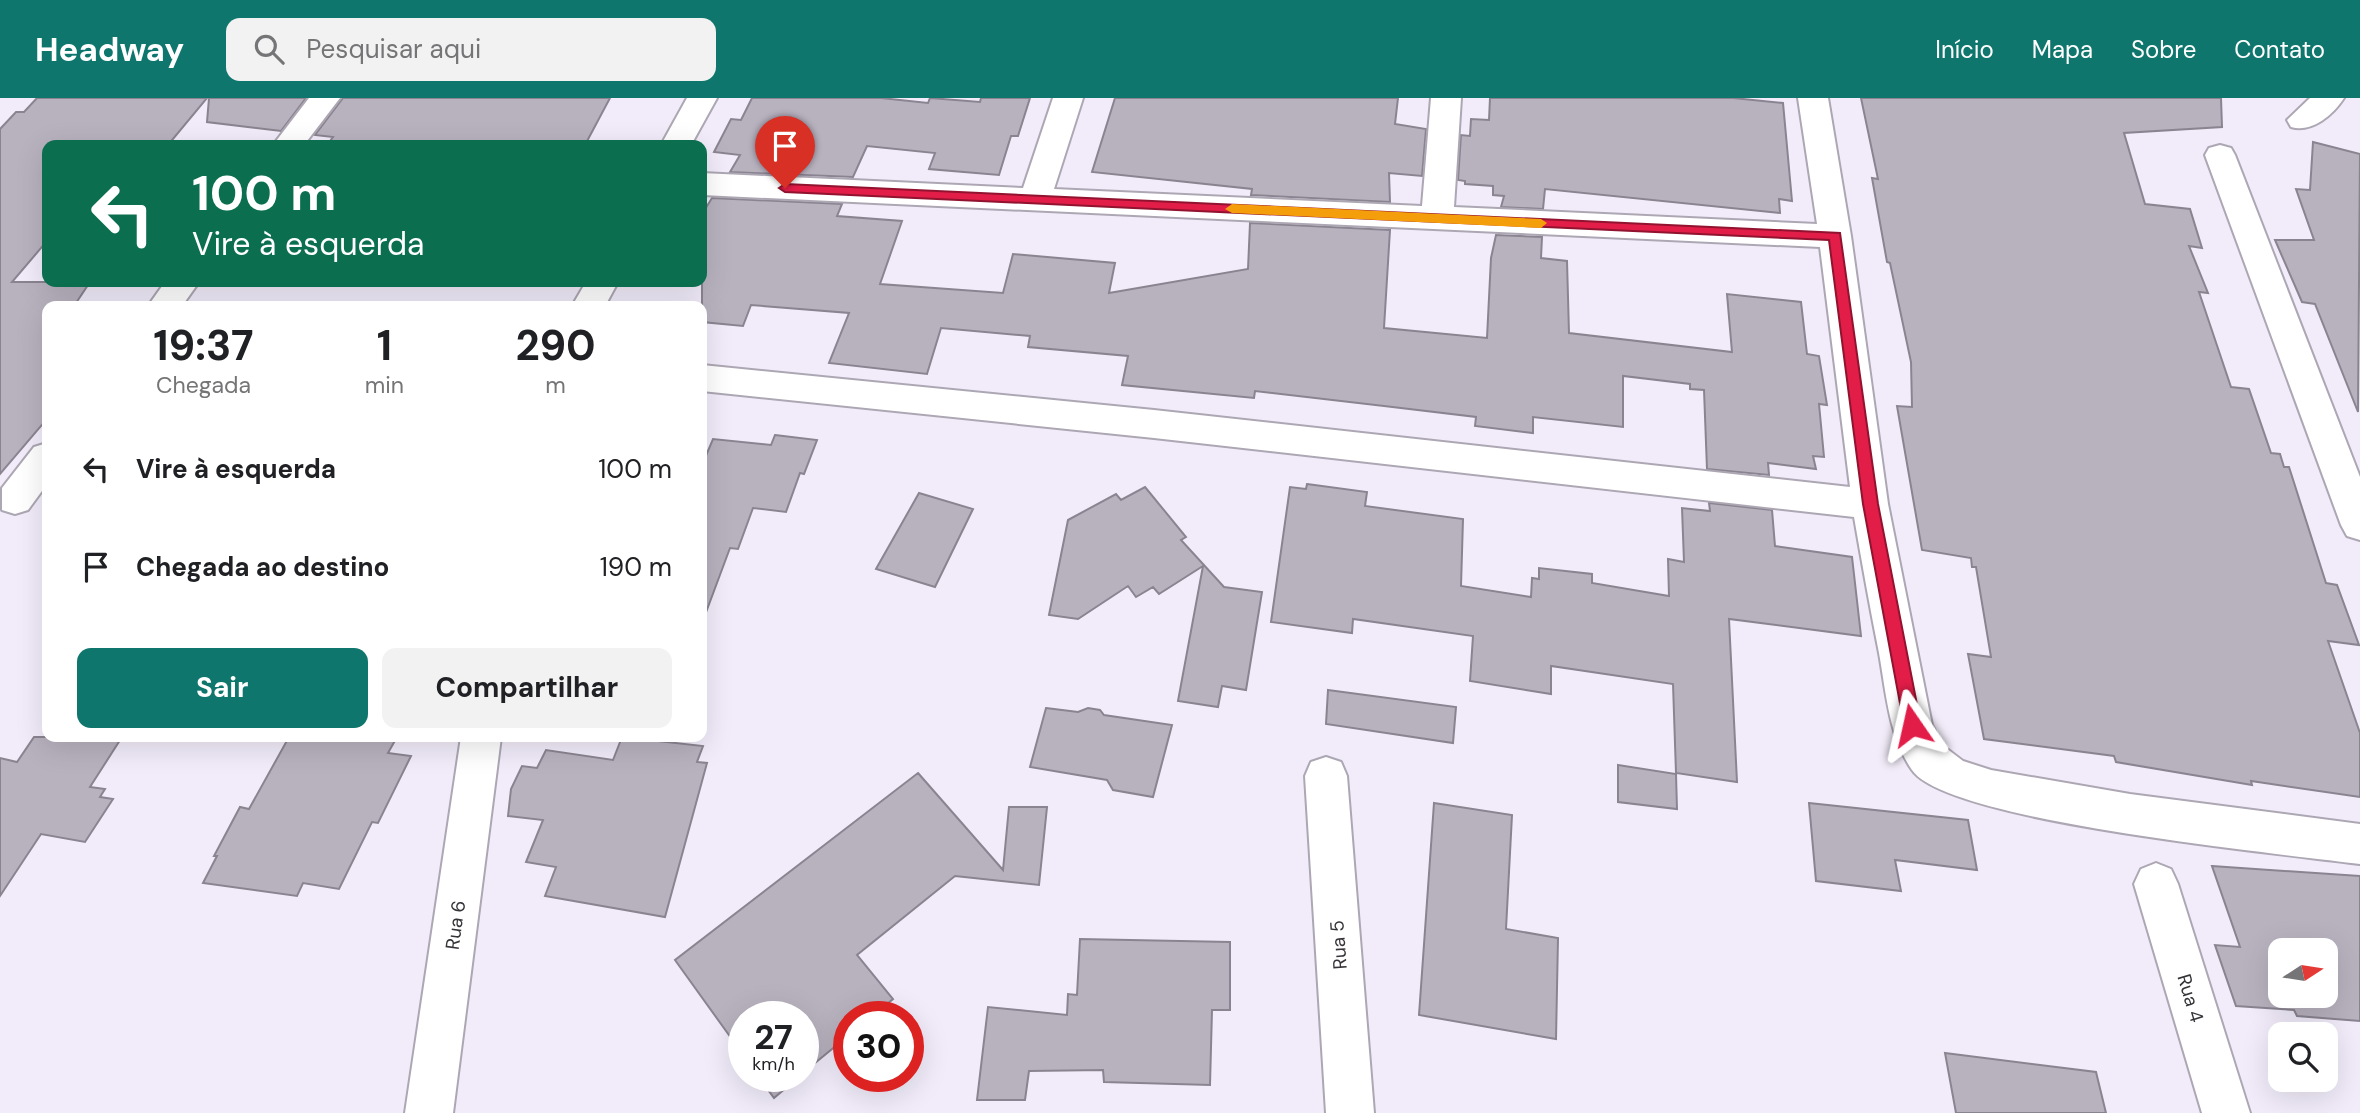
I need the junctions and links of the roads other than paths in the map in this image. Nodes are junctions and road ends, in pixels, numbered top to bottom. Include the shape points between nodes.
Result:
1 (325, 98) edge
2 (702, 98) edge
3 (1068, 98) edge
4 (1446, 98) edge
5 (1813, 98) edge
6 (2329, 98) edge
7 (2302, 120) dead end
8 (292, 140) edge
9 (679, 140) edge
10 (2220, 155) dead end
11 (707, 184) edge
12 (1035, 199) junction
13 (1437, 219) junction
14 (1835, 236) junction
15 (179, 287) edge
16 (168, 301) edge
17 (707, 379) edge
18 (42, 465) edge
19 (21, 500) edge
20 (1870, 504) junction
21 (2360, 525) edge
22 (480, 742) edge
23 (1326, 776) dead end
24 (2360, 844) edge
25 (2156, 884) dead end
26 (429, 1113) edge
27 (1350, 1113) edge
28 (2227, 1113) edge

1 - 8 street
2 - 9 street
3 - 12 street
4 - 13 street
5 - 14 street
6 - 7 street
10 - 21 street
11 - 12 street
12 - 13 street
13 - 14 street
14 - 20 street
15 - 16 street
17 - 20 street
18 - 19 street
20 - 24 street via 1912,725 1927,758 1951,776 1991,789 2130,814
22 - 26 street, Rua 6
23 - 27 street, Rua 5
25 - 28 street, Rua 4

